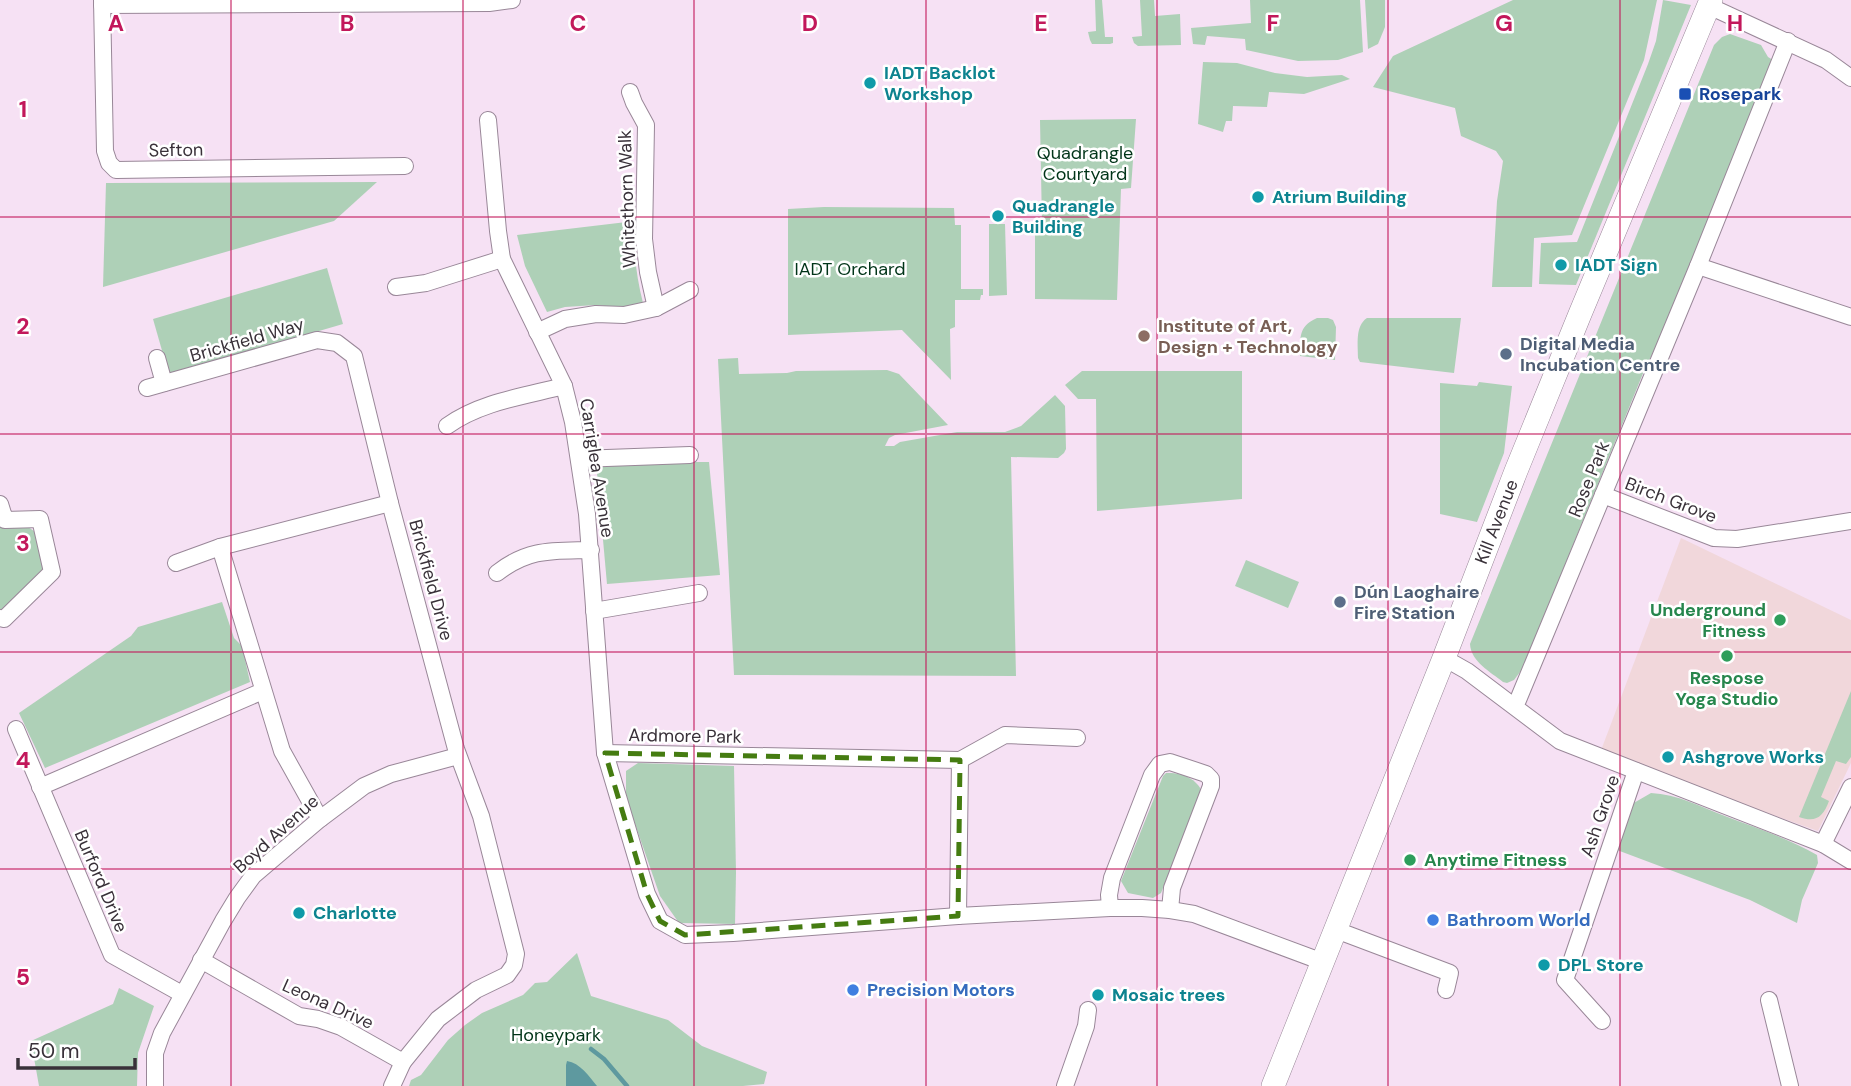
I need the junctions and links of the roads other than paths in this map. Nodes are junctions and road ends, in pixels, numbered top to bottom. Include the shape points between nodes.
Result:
1 (512, 0) edge
2 (102, 3) edge
3 (1710, 3) edge
4 (1788, 41) junction
5 (1851, 78) edge
6 (631, 92) dead end
7 (488, 120) dead end
8 (405, 166) dead end
9 (502, 259) junction
10 (1698, 266) junction
11 (396, 287) dead end
12 (690, 290) dead end
13 (656, 308) junction
14 (1851, 317) edge
15 (537, 332) junction
16 (157, 358) dead end
17 (164, 383) junction
18 (564, 386) junction
19 (147, 388) dead end
20 (447, 426) dead end
21 (690, 455) dead end
22 (579, 459) junction
23 (1603, 495) junction
24 (390, 503) junction
25 (0, 504) edge
26 (1851, 521) edge
27 (220, 547) junction
28 (590, 550) junction
29 (176, 563) dead end
30 (497, 573) dead end
31 (699, 593) dead end
32 (594, 611) junction
33 (0, 618) edge
34 (1444, 658) junction
35 (263, 691) junction
36 (1514, 705) junction
37 (16, 729) dead end
38 (1077, 738) dead end
39 (605, 753) junction
40 (458, 756) junction
41 (960, 760) junction
42 (1636, 771) junction
43 (40, 787) junction
44 (1851, 787) edge
45 (320, 819) junction
46 (1823, 844) junction
47 (1851, 861) edge
48 (1110, 908) junction
49 (1170, 910) junction
50 (958, 915) junction
51 (1336, 930) junction
52 (201, 960) junction
53 (1323, 962) junction
54 (1446, 990) dead end
55 (182, 994) junction
56 (1769, 1000) dead end
57 (1088, 1010) dead end
58 (1602, 1021) dead end
59 (403, 1062) junction
60 (155, 1086) edge
61 (392, 1086) edge
62 (1065, 1086) edge
63 (1273, 1086) edge
64 (1790, 1086) edge

1 - 2 street, Sefton
2 - 8 street, Sefton via 105,152 116,170
3 - 4 street
3 - 34 main road, Kill Avenue via 1585,301
4 - 5 street
4 - 10 street, Rose Park
6 - 13 street, Whitethorn Walk via 646,125 644,239
7 - 9 street, Carriglea Avenue
9 - 11 street via 426,283
9 - 15 street, Carriglea Avenue
10 - 14 street
10 - 23 street, Rose Park
12 - 13 street
13 - 15 street via 624,316 565,319
15 - 18 street, Carriglea Avenue
16 - 17 street
17 - 19 street, Brickfield Way
17 - 24 street, Brickfield Way via 317,340 337,342 354,356
18 - 20 street via 499,402 461,415
18 - 22 street, Carriglea Avenue
21 - 22 street
22 - 28 street, Carriglea Avenue
23 - 26 street, Birch Grove via 1714,538 1737,539
23 - 36 street, Rose Park
24 - 27 street, Brickfield Drive
24 - 40 street, Brickfield Drive
25 - 33 street via 5,520 40,519 52,572
27 - 29 street, Brickfield Drive
27 - 35 street
28 - 30 street via 541,552 512,561
28 - 32 street, Carriglea Avenue
31 - 32 street
32 - 39 street, Carriglea Avenue
34 - 36 street, Ash Grove
34 - 51 main road, Kill Avenue
35 - 43 street
35 - 45 street via 282,751
36 - 42 street, Ash Grove via 1559,741
37 - 43 street, Burford Drive
38 - 41 street via 1005,735
39 - 41 street, Ardmore Park
39 - 50 street, Ardmore Park via 646,894 660,921 685,935
40 - 45 street, Boyd Avenue via 364,786
40 - 59 street, Brickfield Drive via 481,816 515,951 514,965 506,975 476,990 438,1019
41 - 50 street
42 - 46 street, Ash Grove
42 - 58 street, Ash Grove via 1564,979
43 - 55 street, Burford Drive via 112,955
44 - 46 street
45 - 52 street, Boyd Avenue via 253,876
46 - 47 street, Ash Grove
48 - 49 street, Ardmore Park
48 - 49 street via 1112,878 1152,775 1160,764 1170,762 1211,779 1172,888
48 - 50 street, Ardmore Park
49 - 53 street, Ardmore Park via 1194,914
51 - 53 main road, Kill Avenue
51 - 54 street via 1450,973
52 - 55 street, Boyd Avenue
52 - 59 street, Leona Drive via 299,1016 341,1027
53 - 63 main road, Kill Avenue
55 - 60 street, Boyd Avenue via 155,1052
56 - 64 street
57 - 62 street
59 - 61 street

